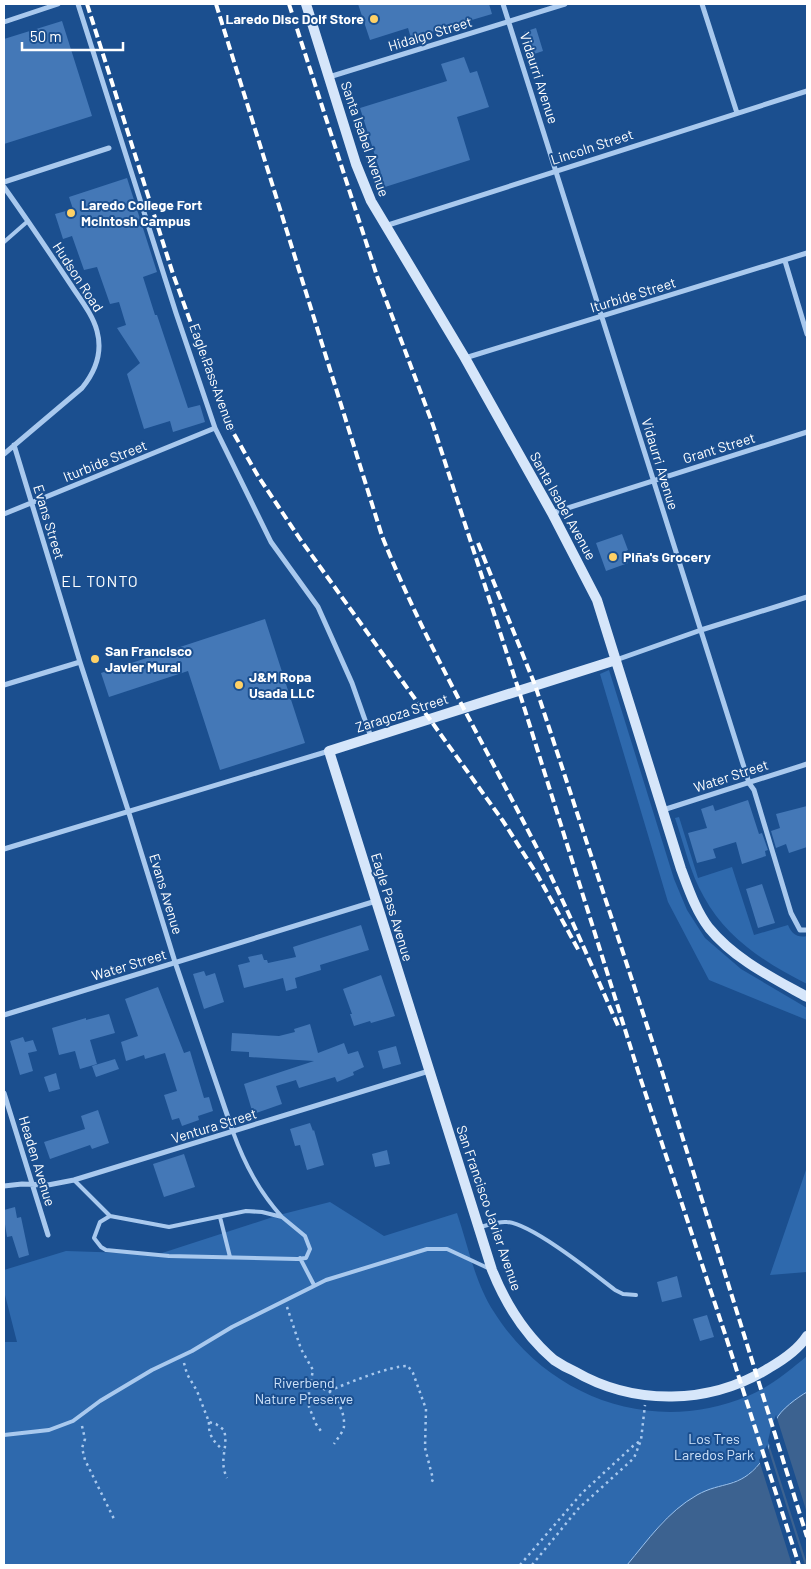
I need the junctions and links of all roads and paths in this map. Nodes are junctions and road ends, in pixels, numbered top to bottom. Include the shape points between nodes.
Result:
1 (58, 4) edge
2 (78, 4) edge
3 (306, 4) edge
4 (503, 4) edge
5 (566, 4) edge
6 (702, 4) edge
7 (509, 21) junction
8 (4, 22) edge
9 (329, 77) junction
10 (807, 91) edge
11 (737, 113) junction
12 (109, 148) dead end
13 (557, 170) junction
14 (4, 182) edge
15 (4, 187) edge
16 (28, 220) junction
17 (385, 226) junction
18 (4, 242) edge
19 (807, 253) edge
20 (785, 260) junction
21 (602, 316) junction
22 (807, 334) edge
23 (464, 358) junction
24 (216, 428) junction
25 (807, 432) edge
26 (14, 445) junction
27 (4, 454) edge
28 (653, 480) junction
29 (31, 503) junction
30 (552, 513) junction
31 (4, 514) edge
32 (807, 598) edge
33 (701, 630) junction
34 (616, 660) junction
35 (80, 662) junction
36 (4, 685) edge
37 (371, 738) junction
38 (329, 751) junction
39 (807, 764) edge
40 (749, 783) junction
41 (128, 810) junction
42 (662, 810) junction
43 (4, 849) edge
44 (376, 900) junction
45 (807, 930) edge
46 (175, 962) junction
47 (807, 997) edge
48 (4, 1015) edge
49 (429, 1071) junction
50 (4, 1093) edge
51 (233, 1132) junction
52 (74, 1180) junction
53 (33, 1185) junction
54 (4, 1186) edge
55 (110, 1216) junction
56 (220, 1217) junction
57 (282, 1217) junction
58 (478, 1228) junction
59 (48, 1235) dead end
60 (230, 1257) junction
61 (300, 1258) junction
62 (492, 1270) junction
63 (314, 1285) junction
64 (636, 1296) dead end
65 (284, 1301) junction
66 (807, 1336) edge
67 (182, 1356) junction
68 (311, 1384) junction
69 (329, 1391) junction
70 (645, 1407) dead end
71 (78, 1417) junction
72 (209, 1422) junction
73 (323, 1434) dead end
74 (4, 1435) edge
75 (642, 1440) junction
76 (334, 1444) dead end
77 (224, 1451) junction
78 (227, 1478) dead end
79 (431, 1484) dead end
80 (115, 1521) dead end
81 (520, 1565) edge
82 (532, 1565) edge

1 - 8 street
2 - 24 street, Eagle Pass Avenue
3 - 9 street, Santa Isabel Avenue
4 - 7 street, Vidaurri Avenue
5 - 7 street, Hidalgo Street
6 - 11 street
7 - 9 street, Hidalgo Street
7 - 13 street, Vidaurri Avenue
9 - 17 street, Santa Isabel Avenue via 364,184
10 - 11 street, Lincoln Street
11 - 13 street, Lincoln Street
12 - 14 street
13 - 17 street, Lincoln Street
13 - 21 street, Vidaurri Avenue
15 - 16 street, Hudson Road
16 - 18 lane
16 - 26 street, Hudson Road via 93,320 99,345 92,376 82,388
17 - 23 street, Santa Isabel Avenue
19 - 20 street, Iturbide Street
20 - 21 street, Iturbide Street
20 - 22 street
21 - 23 street, Iturbide Street
21 - 28 street, Vidaurri Avenue
23 - 30 street, Santa Isabel Avenue
24 - 29 street, Iturbide Street
24 - 37 street, Eagle Pass Avenue via 271,542 318,607 352,682
25 - 28 street, Grant Street
26 - 27 street, Hudson Road
26 - 29 street, Evans Street
28 - 30 street, Grant Street
28 - 33 street, Vidaurri Avenue
29 - 31 street, Iturbide Street
29 - 35 street, Evans Street
30 - 34 street, Santa Isabel Avenue via 597,600
32 - 33 street, Zaragoza Street
33 - 34 street, Zaragoza Street
33 - 40 street, Vidaurri Avenue
34 - 37 street, Zaragoza Street
34 - 42 street, Santa Isabel Avenue
35 - 36 street
35 - 41 street, Evans Avenue
37 - 38 street, Zaragoza Street
38 - 41 street, Zaragoza Street
38 - 44 street, Eagle Pass Avenue
39 - 40 street, Water Street
40 - 42 street, Water Street
40 - 45 street, Vidaurri Avenue via 754,790 791,913 800,930
41 - 43 street, Zaragoza Street
41 - 46 street, Evans Avenue
42 - 47 street, Santa Isabel Avenue via 694,903 710,929 736,955
44 - 46 street, Water Street
44 - 49 street, Eagle Pass Avenue
46 - 48 street, Water Street
46 - 51 street, Evans Avenue
49 - 51 street, Ventura Street
49 - 58 street, San Francisco Javier Avenue
50 - 53 street, Headen Avenue
51 - 52 street, Ventura Street
51 - 57 lane via 240,1153 260,1190
52 - 53 street, Ventura Street via 48,1186
52 - 55 lane
53 - 54 street, Ventura Street
53 - 59 street, Headen Avenue
55 - 56 lane via 169,1227
55 - 60 lane via 100,1222 94,1238 106,1250
56 - 57 lane via 254,1212
56 - 60 lane
57 - 61 lane via 305,1236 310,1249 306,1258
58 - 62 street, San Francisco Javier Avenue
58 - 64 lane via 507,1222 521,1226 560,1249 616,1290
60 - 61 lane
61 - 63 lane
62 - 63 lane via 446,1249 427,1249
62 - 66 street, San Francisco Javier Avenue via 508,1306 531,1338 555,1361 589,1380 622,1391 663,1397 694,1396 725,1389 783,1360
63 - 65 lane
65 - 67 lane via 232,1326
65 - 68 path via 312,1370
67 - 71 lane via 137,1379
67 - 72 path via 185,1370
68 - 69 path
68 - 73 path via 310,1408
69 - 76 path via 342,1411 344,1427
69 - 79 path via 399,1367 411,1368 426,1409 425,1448 433,1479
70 - 75 path
71 - 74 lane via 49,1430
71 - 80 path via 84,1434 84,1460
72 - 77 path via 211,1436
72 - 77 path via 224,1430
75 - 81 path via 582,1493
75 - 82 path via 634,1458 578,1509
77 - 78 path via 222,1463

